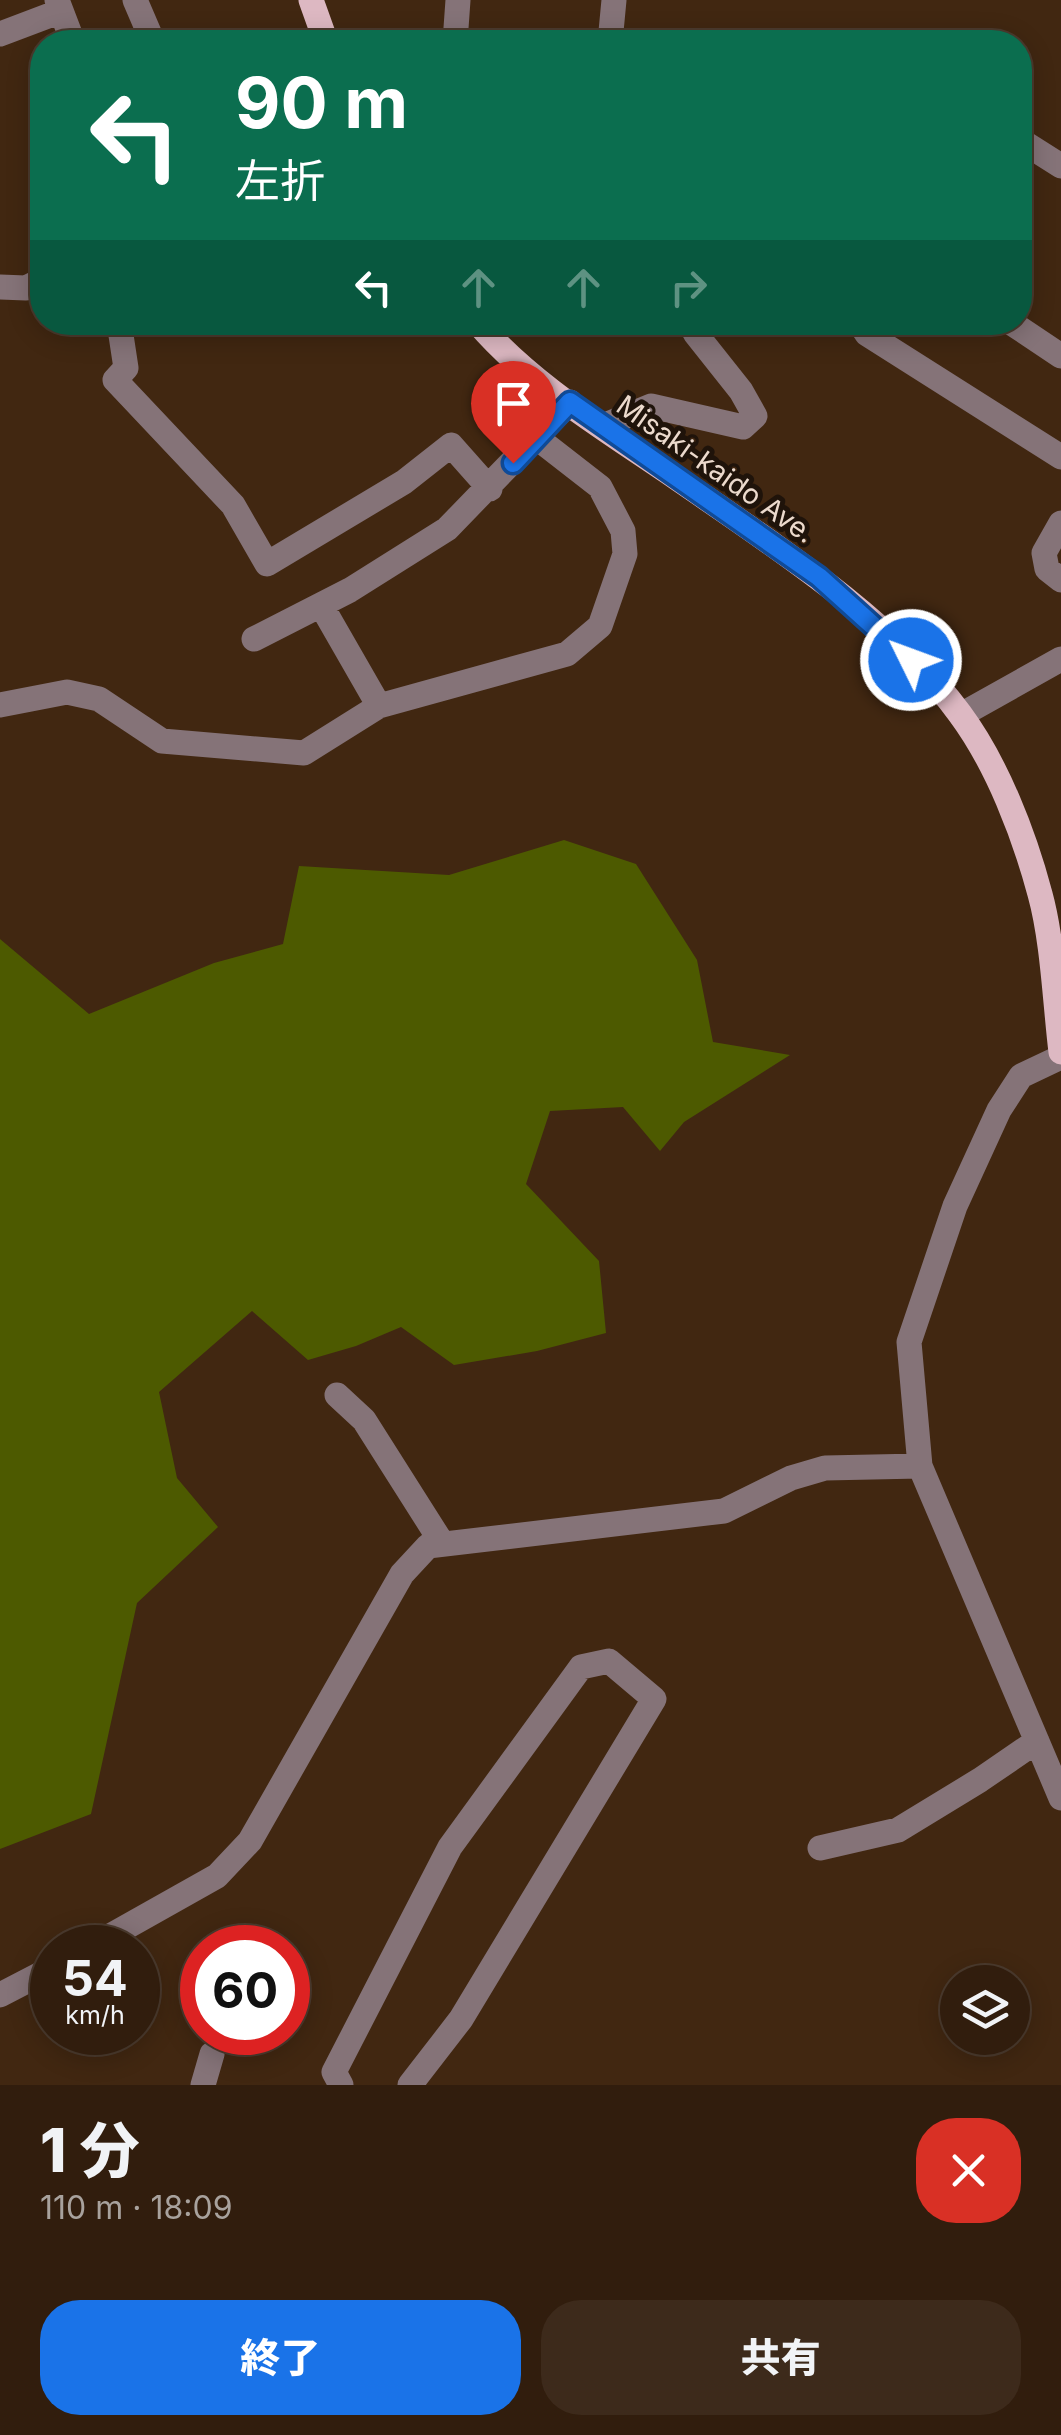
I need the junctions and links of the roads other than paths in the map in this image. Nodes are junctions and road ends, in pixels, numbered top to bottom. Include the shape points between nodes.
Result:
1 (135, 0) edge
2 (311, 0) edge
3 (458, 0) edge
4 (614, 0) edge
5 (59, 6) edge
6 (68, 30) edge
7 (149, 30) edge
8 (322, 30) edge
9 (456, 30) edge
10 (611, 30) edge
11 (0, 34) edge
12 (1032, 148) edge
13 (1061, 166) edge
14 (30, 286) edge
15 (0, 287) edge
16 (120, 335) edge
17 (488, 335) edge
18 (697, 335) edge
19 (868, 335) edge
20 (1030, 335) edge
21 (1061, 356) edge
22 (570, 402) junction
23 (606, 429) junction
24 (537, 438) junction
25 (1061, 456) edge
26 (490, 489) junction
27 (1061, 524) edge
28 (1061, 580) edge
29 (322, 605) junction
30 (254, 639) dead end
31 (1061, 659) edge
32 (0, 704) edge
33 (379, 706) junction
34 (961, 715) junction
35 (1061, 1055) edge
36 (337, 1395) dead end
37 (920, 1466) junction
38 (442, 1543) junction
39 (1037, 1740) junction
40 (1061, 1798) edge
41 (820, 1848) dead end
42 (130, 1925) edge
43 (30, 1979) edge
44 (0, 1995) edge
45 (212, 2055) edge
46 (203, 2085) edge
47 (341, 2085) edge
48 (410, 2085) edge

1 - 7 street
2 - 8 main road
3 - 9 street
4 - 10 street
5 - 6 street
5 - 11 street
12 - 13 street
14 - 15 street
16 - 26 street via 126,368 115,380 233,505 266,564 404,482 451,445
17 - 22 main road, Misaki-kaido Ave.
18 - 23 street via 755,416 743,427 651,406
19 - 25 street
20 - 21 street
22 - 23 main road, Misaki-kaido Ave.
22 - 24 street
23 - 34 main road, Misaki-kaido Ave. via 819,577
24 - 26 street
24 - 33 street via 600,487 623,531 625,554 600,626 567,654
26 - 29 street via 447,529
27 - 28 street via 1044,554
29 - 30 street
29 - 33 street
31 - 34 street
32 - 33 street via 68,692 99,698 162,741 304,753
34 - 35 main road, Misaki-kaido Ave. via 1002,788 1041,898
35 - 37 street via 1021,1076 955,1206 909,1342
36 - 38 street via 364,1420
37 - 38 street via 825,1468 724,1511
37 - 39 street
38 - 42 street via 428,1546 402,1574 250,1841 217,1876
39 - 40 street
39 - 41 street via 898,1830
43 - 44 street
45 - 46 street
47 - 48 street via 334,2072 450,1848 581,1667 609,1662 654,1699 462,2019

